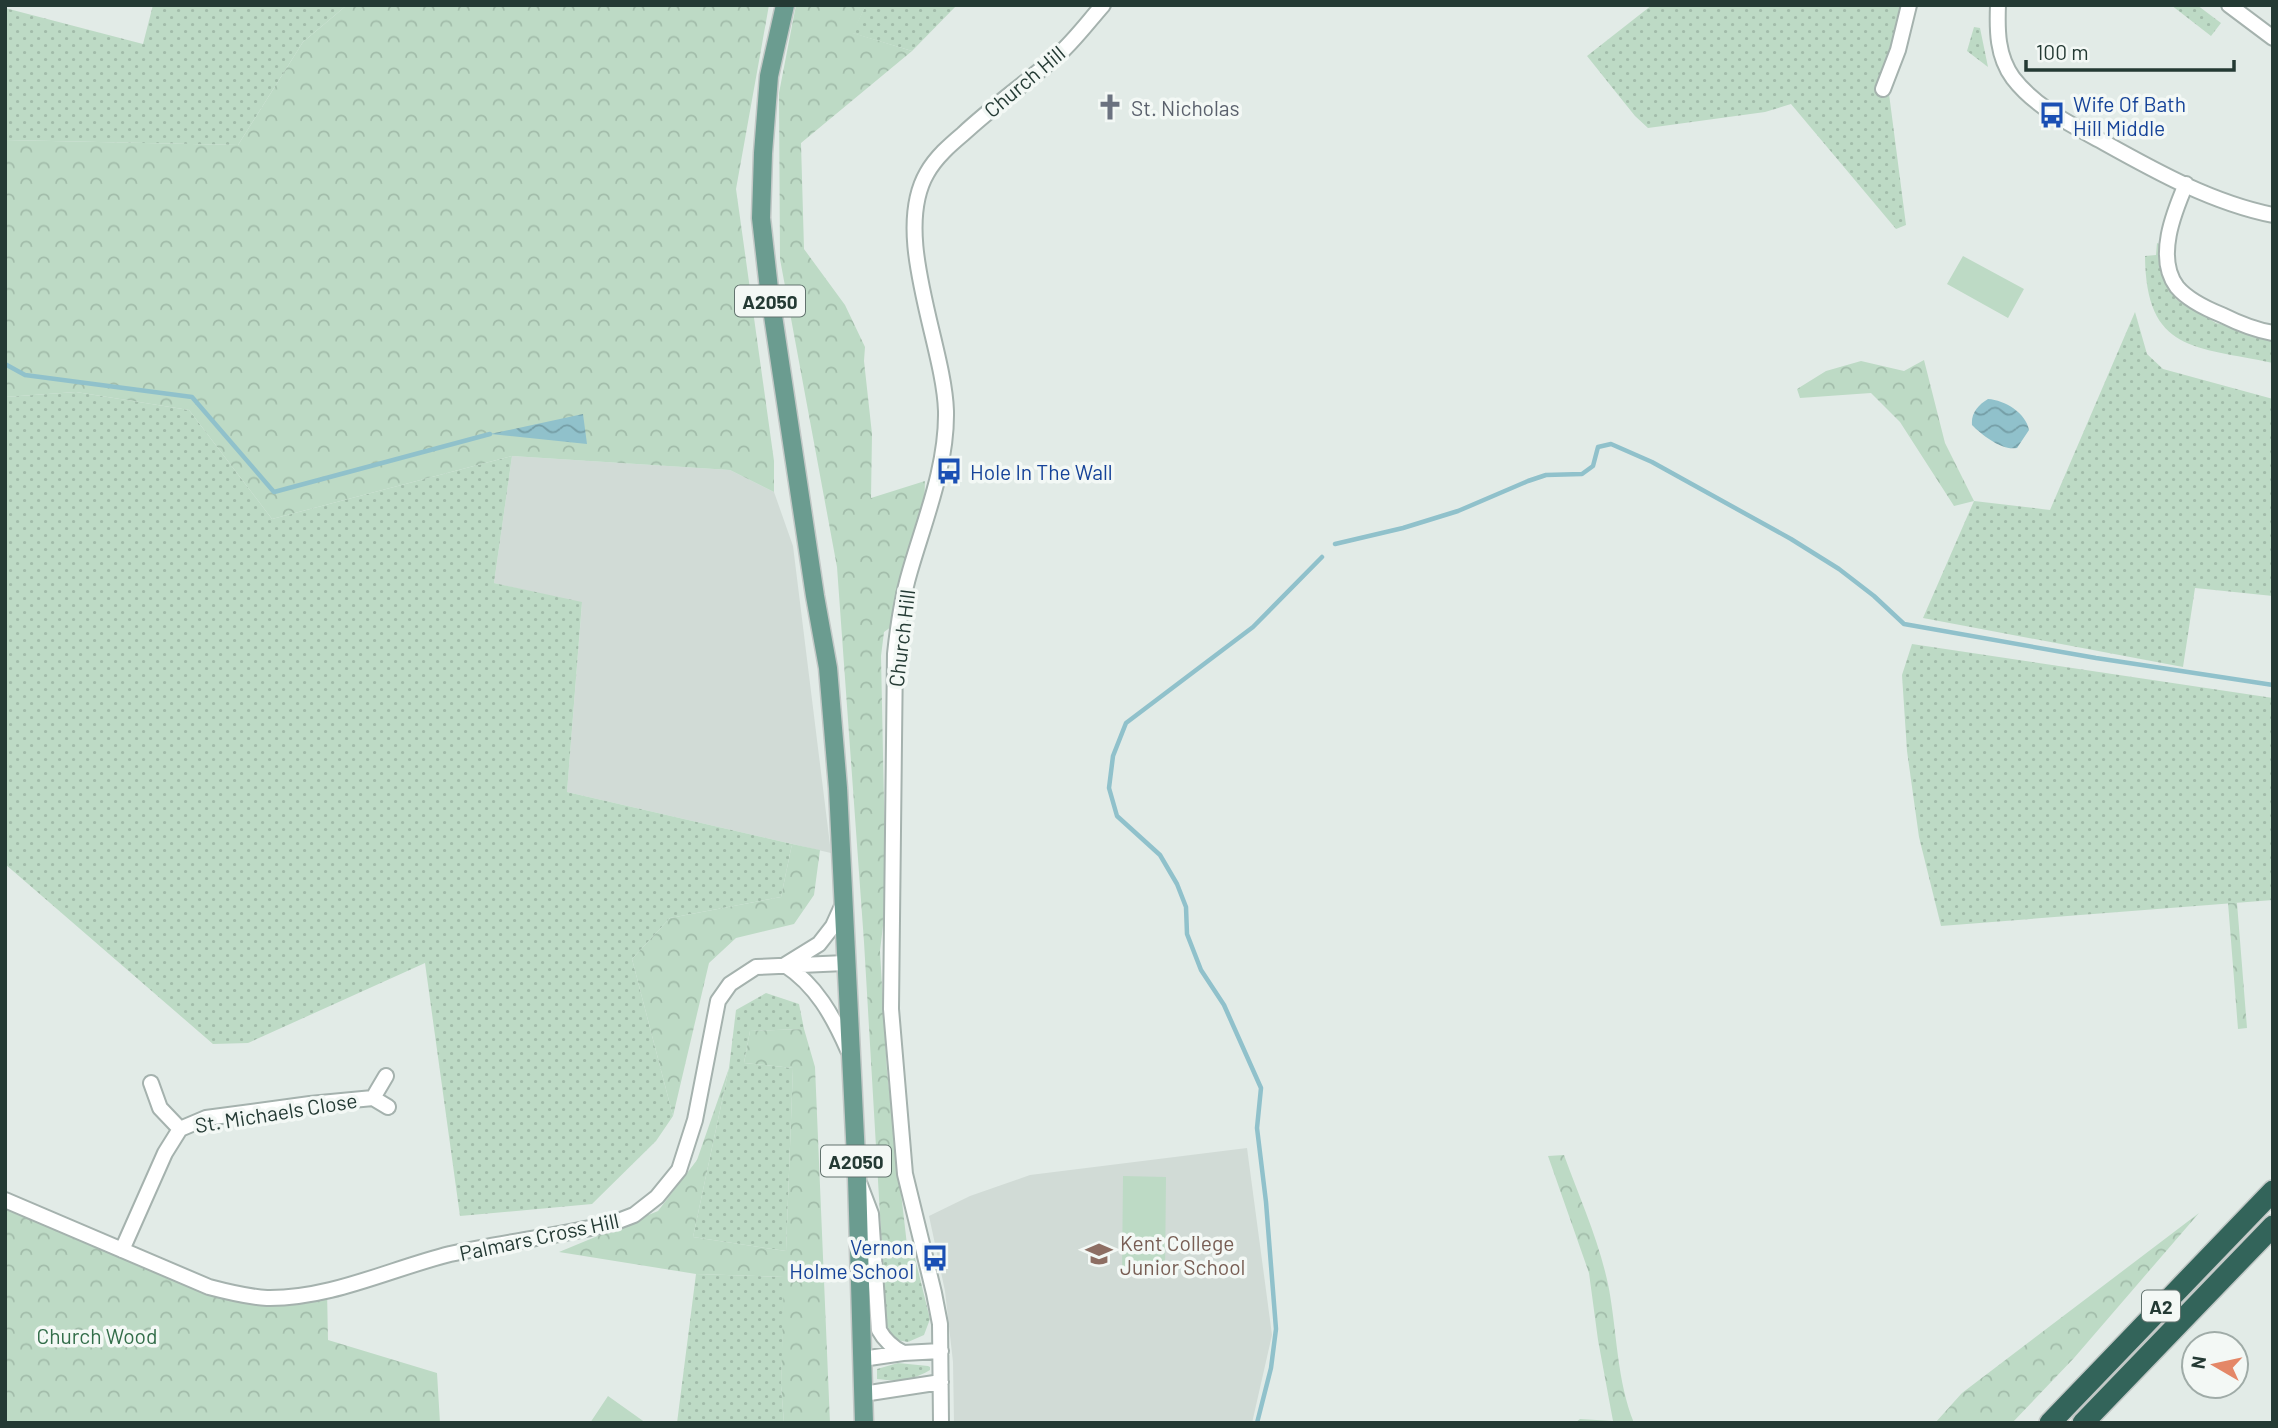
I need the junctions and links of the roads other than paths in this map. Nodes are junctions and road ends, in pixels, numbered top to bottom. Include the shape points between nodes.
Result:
1 (785, 5) edge
2 (1103, 5) edge
3 (1909, 5) edge
4 (1998, 5) edge
5 (2229, 5) edge
6 (2273, 38) edge
7 (1883, 89) dead end
8 (2186, 184) junction
9 (2273, 215) edge
10 (2273, 333) edge
11 (843, 904) junction
12 (845, 963) junction
13 (785, 965) junction
14 (850, 1054) junction
15 (386, 1076) dead end
16 (151, 1083) dead end
17 (373, 1098) junction
18 (388, 1107) dead end
19 (180, 1129) junction
20 (857, 1178) junction
21 (2273, 1191) edge
22 (5, 1200) edge
23 (2273, 1226) edge
24 (122, 1250) junction
25 (941, 1351) junction
26 (903, 1353) junction
27 (862, 1359) junction
28 (941, 1382) junction
29 (863, 1394) junction
30 (864, 1423) edge
31 (941, 1423) edge
32 (2050, 1423) edge
33 (2083, 1423) edge

1 - 11 main road, A2050 via 769,76 761,218 828,668
2 - 25 street, Church Hill via 1058,54 944,152 919,192 917,257 946,410 932,499 909,573 895,654 891,1009 905,1174 934,1293
3 - 7 street
4 - 8 street via 2002,57 2013,78 2034,99 2051,113
5 - 6 street
8 - 9 street
8 - 10 street via 2170,235 2171,277 2183,293 2209,310
11 - 12 main road, A2050
11 - 13 street via 819,944
12 - 13 street, Palmars Cross Hill
12 - 14 main road, A2050
13 - 14 street via 802,976 824,1004
13 - 24 street, Palmars Cross Hill via 756,967 723,993 679,1170 657,1198 634,1215 594,1228 450,1254 298,1296 267,1298 209,1287
14 - 20 main road, A2050
15 - 17 street, St. Michaels Close
16 - 19 street, St. Michaels Close via 160,1108
17 - 18 street, St. Michaels Close
17 - 19 street, St. Michaels Close via 218,1116
19 - 24 street, St. Michaels Close
20 - 26 street via 871,1214 879,1330
20 - 27 main road, A2050
21 - 32 highway, A2
22 - 24 street, Palmars Cross Hill
23 - 33 highway, A2
25 - 26 street
25 - 28 street, Church Hill
26 - 27 street
27 - 29 main road, A2050
28 - 29 street
28 - 31 street, Church Hill
29 - 30 main road, A2050

